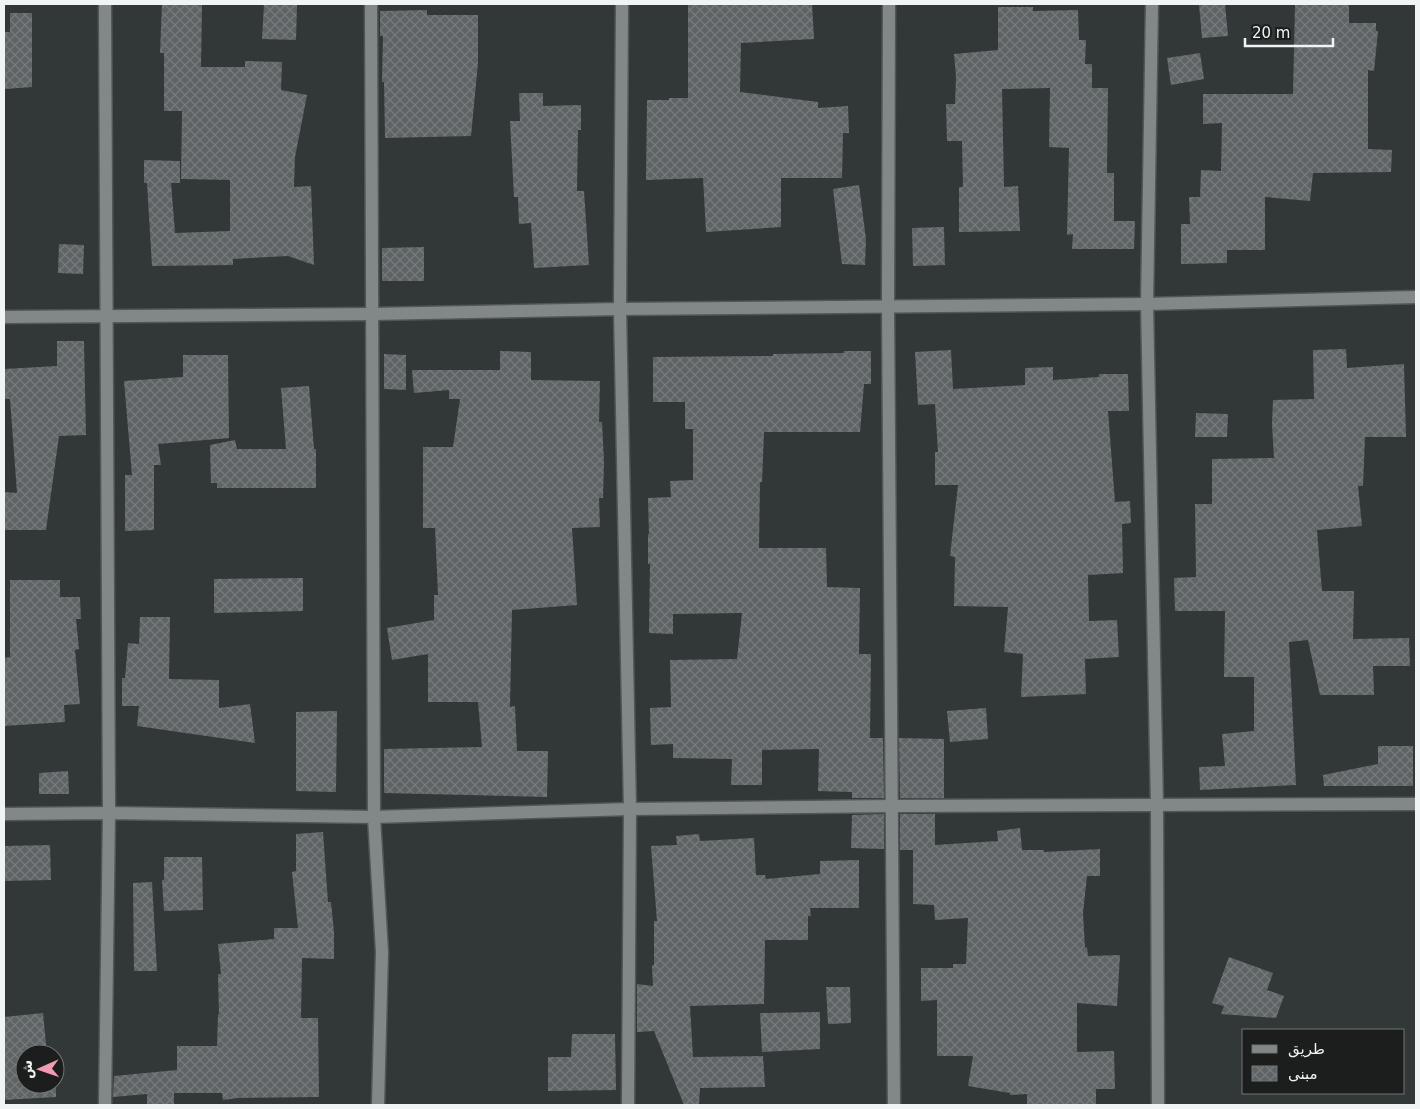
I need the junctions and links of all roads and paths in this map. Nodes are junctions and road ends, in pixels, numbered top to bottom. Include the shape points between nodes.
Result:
1 (105, 4) edge
2 (371, 4) edge
3 (622, 4) edge
4 (889, 4) edge
5 (1152, 4) edge
6 (1416, 298) edge
7 (1147, 304) junction
8 (888, 307) junction
9 (620, 309) junction
10 (372, 314) junction
11 (106, 316) junction
12 (4, 317) edge
13 (1416, 804) edge
14 (1157, 805) junction
15 (893, 806) junction
16 (630, 809) junction
17 (109, 813) junction
18 (4, 814) edge
19 (374, 817) junction
20 (105, 1105) edge
21 (378, 1105) edge
22 (628, 1105) edge
23 (894, 1105) edge
24 (1158, 1105) edge

1 - 11 street
2 - 10 street
3 - 9 street
4 - 8 street
5 - 7 street
6 - 7 street
7 - 8 street
7 - 14 street
8 - 9 street
8 - 15 street
9 - 10 street
9 - 16 street
10 - 11 street
10 - 19 street
11 - 12 street
11 - 17 street
13 - 14 street
14 - 15 street
14 - 24 street
15 - 16 street
15 - 23 street
16 - 19 street
16 - 22 street
17 - 18 street
17 - 19 street
17 - 20 street
19 - 21 street via 382,952

